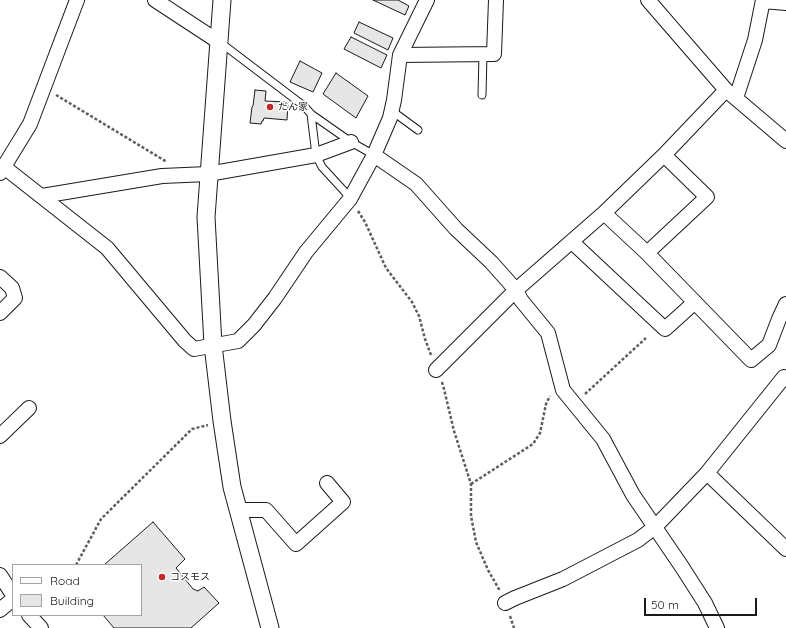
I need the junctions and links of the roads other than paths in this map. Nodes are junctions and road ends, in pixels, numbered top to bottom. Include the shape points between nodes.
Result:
1 (77, 0) edge
2 (155, 0) edge
3 (222, 0) edge
4 (427, 0) edge
5 (496, 0) edge
6 (648, 0) edge
7 (763, 1) edge
8 (786, 2) edge
9 (219, 42) junction
10 (483, 54) junction
11 (400, 55) junction
12 (732, 94) junction
13 (482, 95) dead end
14 (392, 111) junction
15 (311, 114) junction
16 (418, 130) dead end
17 (786, 141) edge
18 (351, 142) junction
19 (374, 154) junction
20 (316, 155) junction
21 (664, 155) junction
22 (2, 170) edge
23 (208, 174) junction
24 (42, 196) junction
25 (350, 199) junction
26 (604, 213) junction
27 (572, 242) junction
28 (647, 253) junction
29 (0, 277) edge
30 (516, 290) junction
31 (695, 302) junction
32 (786, 304) edge
33 (0, 313) edge
34 (213, 345) junction
35 (436, 370) road end
36 (784, 377) dead end
37 (29, 408) dead end
38 (0, 436) edge
39 (707, 473) junction
40 (327, 483) dead end
41 (238, 510) junction
42 (655, 527) junction
43 (786, 549) edge
44 (0, 575) edge
45 (12, 593) edge
46 (12, 600) edge
47 (505, 603) road end
48 (0, 610) edge
49 (31, 616) edge
50 (41, 628) edge
51 (270, 628) edge
52 (717, 628) edge

1 - 22 street via 30,124
2 - 9 street
3 - 9 street
4 - 11 street
5 - 10 street via 494,54
6 - 12 street
7 - 8 street
7 - 12 street via 755,40
9 - 15 lane
9 - 23 street
10 - 11 street
10 - 13 lane
11 - 14 street
12 - 17 street
12 - 21 street
14 - 16 lane
14 - 19 street
15 - 18 lane
15 - 20 lane
18 - 19 lane
18 - 20 street
19 - 25 street
19 - 30 street via 416,184
20 - 23 street
20 - 25 lane via 322,167
21 - 26 street
21 - 28 street via 707,197
22 - 24 street
23 - 24 street via 162,176
23 - 34 street via 206,217
24 - 34 street via 107,248 185,341 194,348
25 - 34 street via 306,252 254,325 238,341
26 - 27 street
26 - 28 street
27 - 30 street
27 - 31 street via 665,329
28 - 31 street
29 - 33 street via 12,288 15,298
30 - 35 street
30 - 42 street via 548,333 563,390 603,439 633,494
31 - 32 street via 751,360 770,345
34 - 41 street via 232,487
36 - 39 street
37 - 38 street
39 - 42 street
39 - 43 street
40 - 41 street via 343,502 296,544 266,510
41 - 51 street
42 - 47 street via 638,540 563,579
42 - 52 street via 705,603
44 - 45 street
46 - 48 street
49 - 50 street

